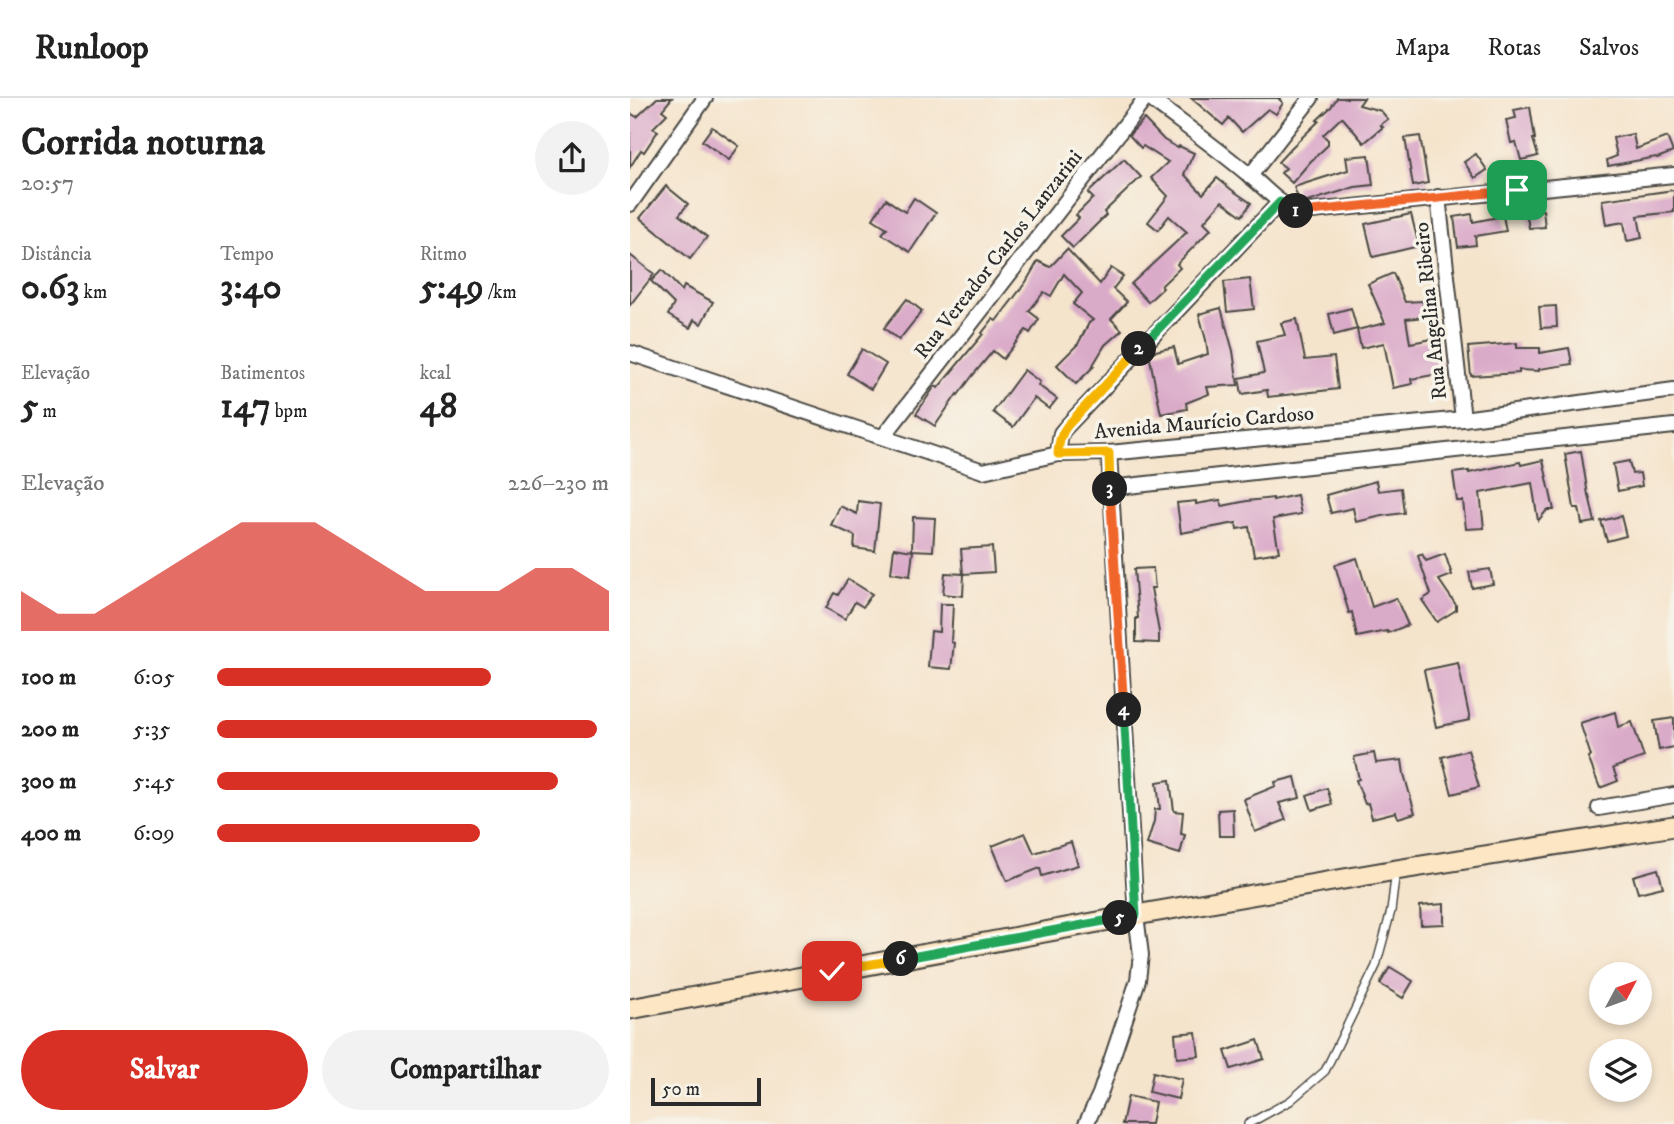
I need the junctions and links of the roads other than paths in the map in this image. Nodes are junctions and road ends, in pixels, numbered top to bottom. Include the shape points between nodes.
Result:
1 (705, 98) edge
2 (1147, 98) edge
3 (1311, 98) edge
4 (1674, 175) edge
5 (1250, 176) junction
6 (1438, 197) junction
7 (1280, 202) junction
8 (630, 204) edge
9 (630, 353) edge
10 (1674, 390) edge
11 (1463, 419) junction
12 (1674, 426) edge
13 (883, 437) junction
14 (1109, 453) junction
15 (1058, 454) junction
16 (1110, 488) junction
17 (1674, 795) edge
18 (1599, 808) dead end
19 (1674, 826) edge
20 (1396, 870) junction
21 (1136, 915) junction
22 (630, 1009) edge
23 (1086, 1124) edge
24 (1248, 1124) edge

1 - 8 street
2 - 5 street
2 - 13 street, Rua Vereador Carlos Lanzarini
3 - 5 street
4 - 6 street
5 - 7 street
6 - 7 street via 1302,212
6 - 11 street, Rua Angelina Ribeiro
7 - 15 street via 1067,426 1061,433
9 - 13 street, Avenida Maurício Cardoso
10 - 11 street, Avenida Maurício Cardoso
11 - 14 street, Avenida Maurício Cardoso
12 - 16 street
13 - 15 street, Avenida Maurício Cardoso via 983,471
14 - 15 street, Avenida Maurício Cardoso
14 - 16 street
16 - 21 street
17 - 18 street
19 - 20 main road
20 - 21 main road
20 - 24 lane via 1376,966 1325,1070 1290,1101
21 - 22 main road
21 - 23 street via 1141,955 1138,979 1101,1094

